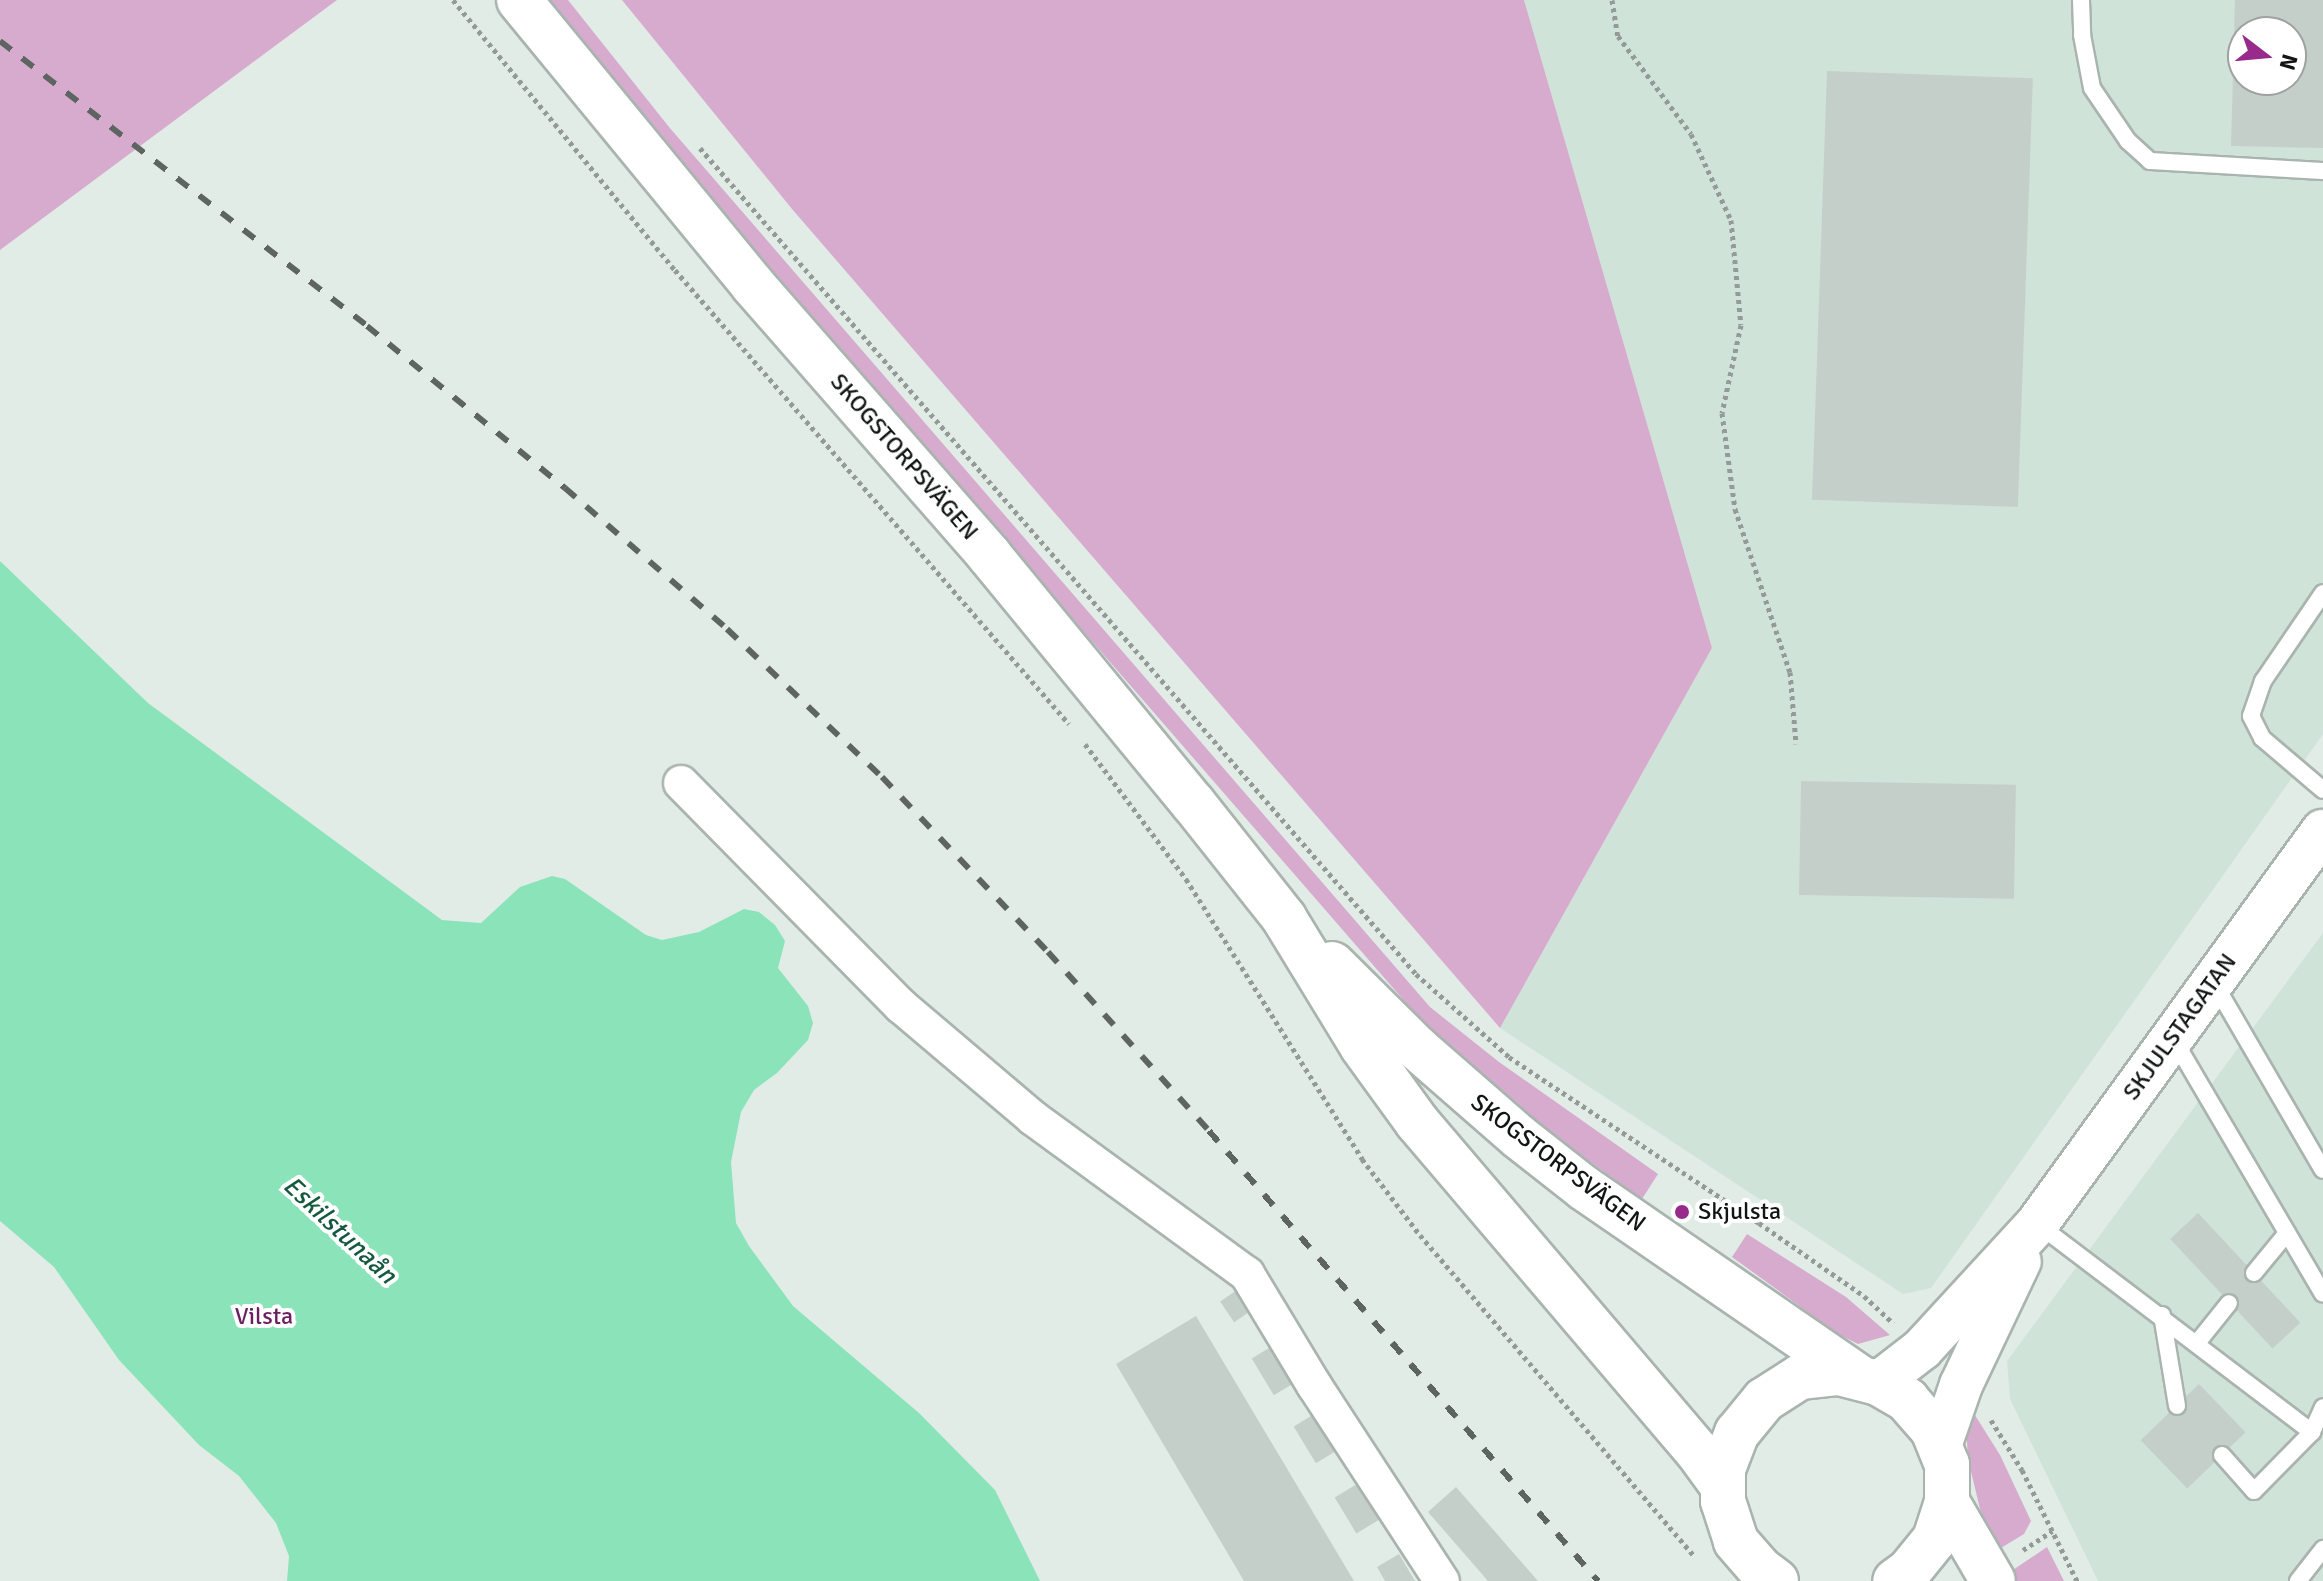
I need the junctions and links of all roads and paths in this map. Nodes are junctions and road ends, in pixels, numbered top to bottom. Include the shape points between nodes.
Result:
1 (453, 0) edge
2 (519, 0) edge
3 (1612, 0) edge
4 (2081, 0) edge
5 (692, 139) dead end
6 (2323, 171) edge
7 (2323, 593) edge
8 (1796, 744) dead end
9 (681, 783) dead end
10 (2323, 790) edge
11 (2323, 831) edge
12 (1284, 918) junction
13 (2213, 981) junction
14 (2172, 1037) junction
15 (2323, 1170) edge
16 (2037, 1224) junction
17 (2287, 1233) junction
18 (2254, 1273) dead end
19 (2323, 1294) edge
20 (2229, 1303) dead end
21 (2162, 1315) junction
22 (1903, 1333) dead end
23 (2197, 1343) junction
24 (1868, 1379) junction
25 (2177, 1406) dead end
26 (2323, 1407) edge
27 (1982, 1409) dead end
28 (2312, 1432) junction
29 (1940, 1446) junction
30 (2222, 1455) dead end
31 (1722, 1485) junction
32 (1947, 1502) junction
33 (2323, 1549) edge
34 (1696, 1558) dead end
35 (1762, 1577) edge
36 (1442, 1581) edge
37 (1895, 1581) edge
38 (1993, 1581) edge
39 (2077, 1581) edge
40 (2298, 1581) edge

1 - 34 path via 686,282 1088,748 1194,891 1362,1159 1420,1235
2 - 12 main road, SKOGSTORPSVÄGEN via 753,285 989,555
3 - 8 path via 1618,36 1691,134 1731,220 1741,325 1722,413 1735,509 1790,672
4 - 6 lane via 2092,88 2128,141 2150,161
5 - 22 path via 1416,974 1509,1057 1864,1296
7 - 10 lane via 2263,681 2251,716 2262,738
9 - 36 street via 901,1006 1033,1118 1247,1274
11 - 13 street, SKJULSTAGATAN
12 - 24 main road, SKOGSTORPSVÄGEN via 1417,1048 1519,1137 1584,1188
12 - 31 main road, SKOGSTORPSVÄGEN via 1362,1046 1417,1122
13 - 14 street, SKJULSTAGATAN
13 - 15 lane
14 - 16 street, SKJULSTAGATAN
14 - 17 lane
16 - 21 lane
16 - 24 street, SKJULSTAGATAN via 1922,1349
16 - 29 street, SKJULSTAGATAN via 1961,1385
17 - 18 lane
17 - 19 lane
20 - 23 lane
21 - 23 lane
21 - 25 lane
23 - 28 lane
24 - 29 main road, SKOGSTORPSVÄGEN via 1894,1390 1922,1415
24 - 31 main road via 1839,1373 1800,1377 1764,1400 1737,1433
26 - 28 lane
27 - 39 path via 2022,1470
28 - 30 lane via 2254,1491
29 - 32 main road via 1947,1464
31 - 35 main road via 1730,1527
32 - 37 main road via 1935,1539
32 - 38 main road
33 - 40 lane

